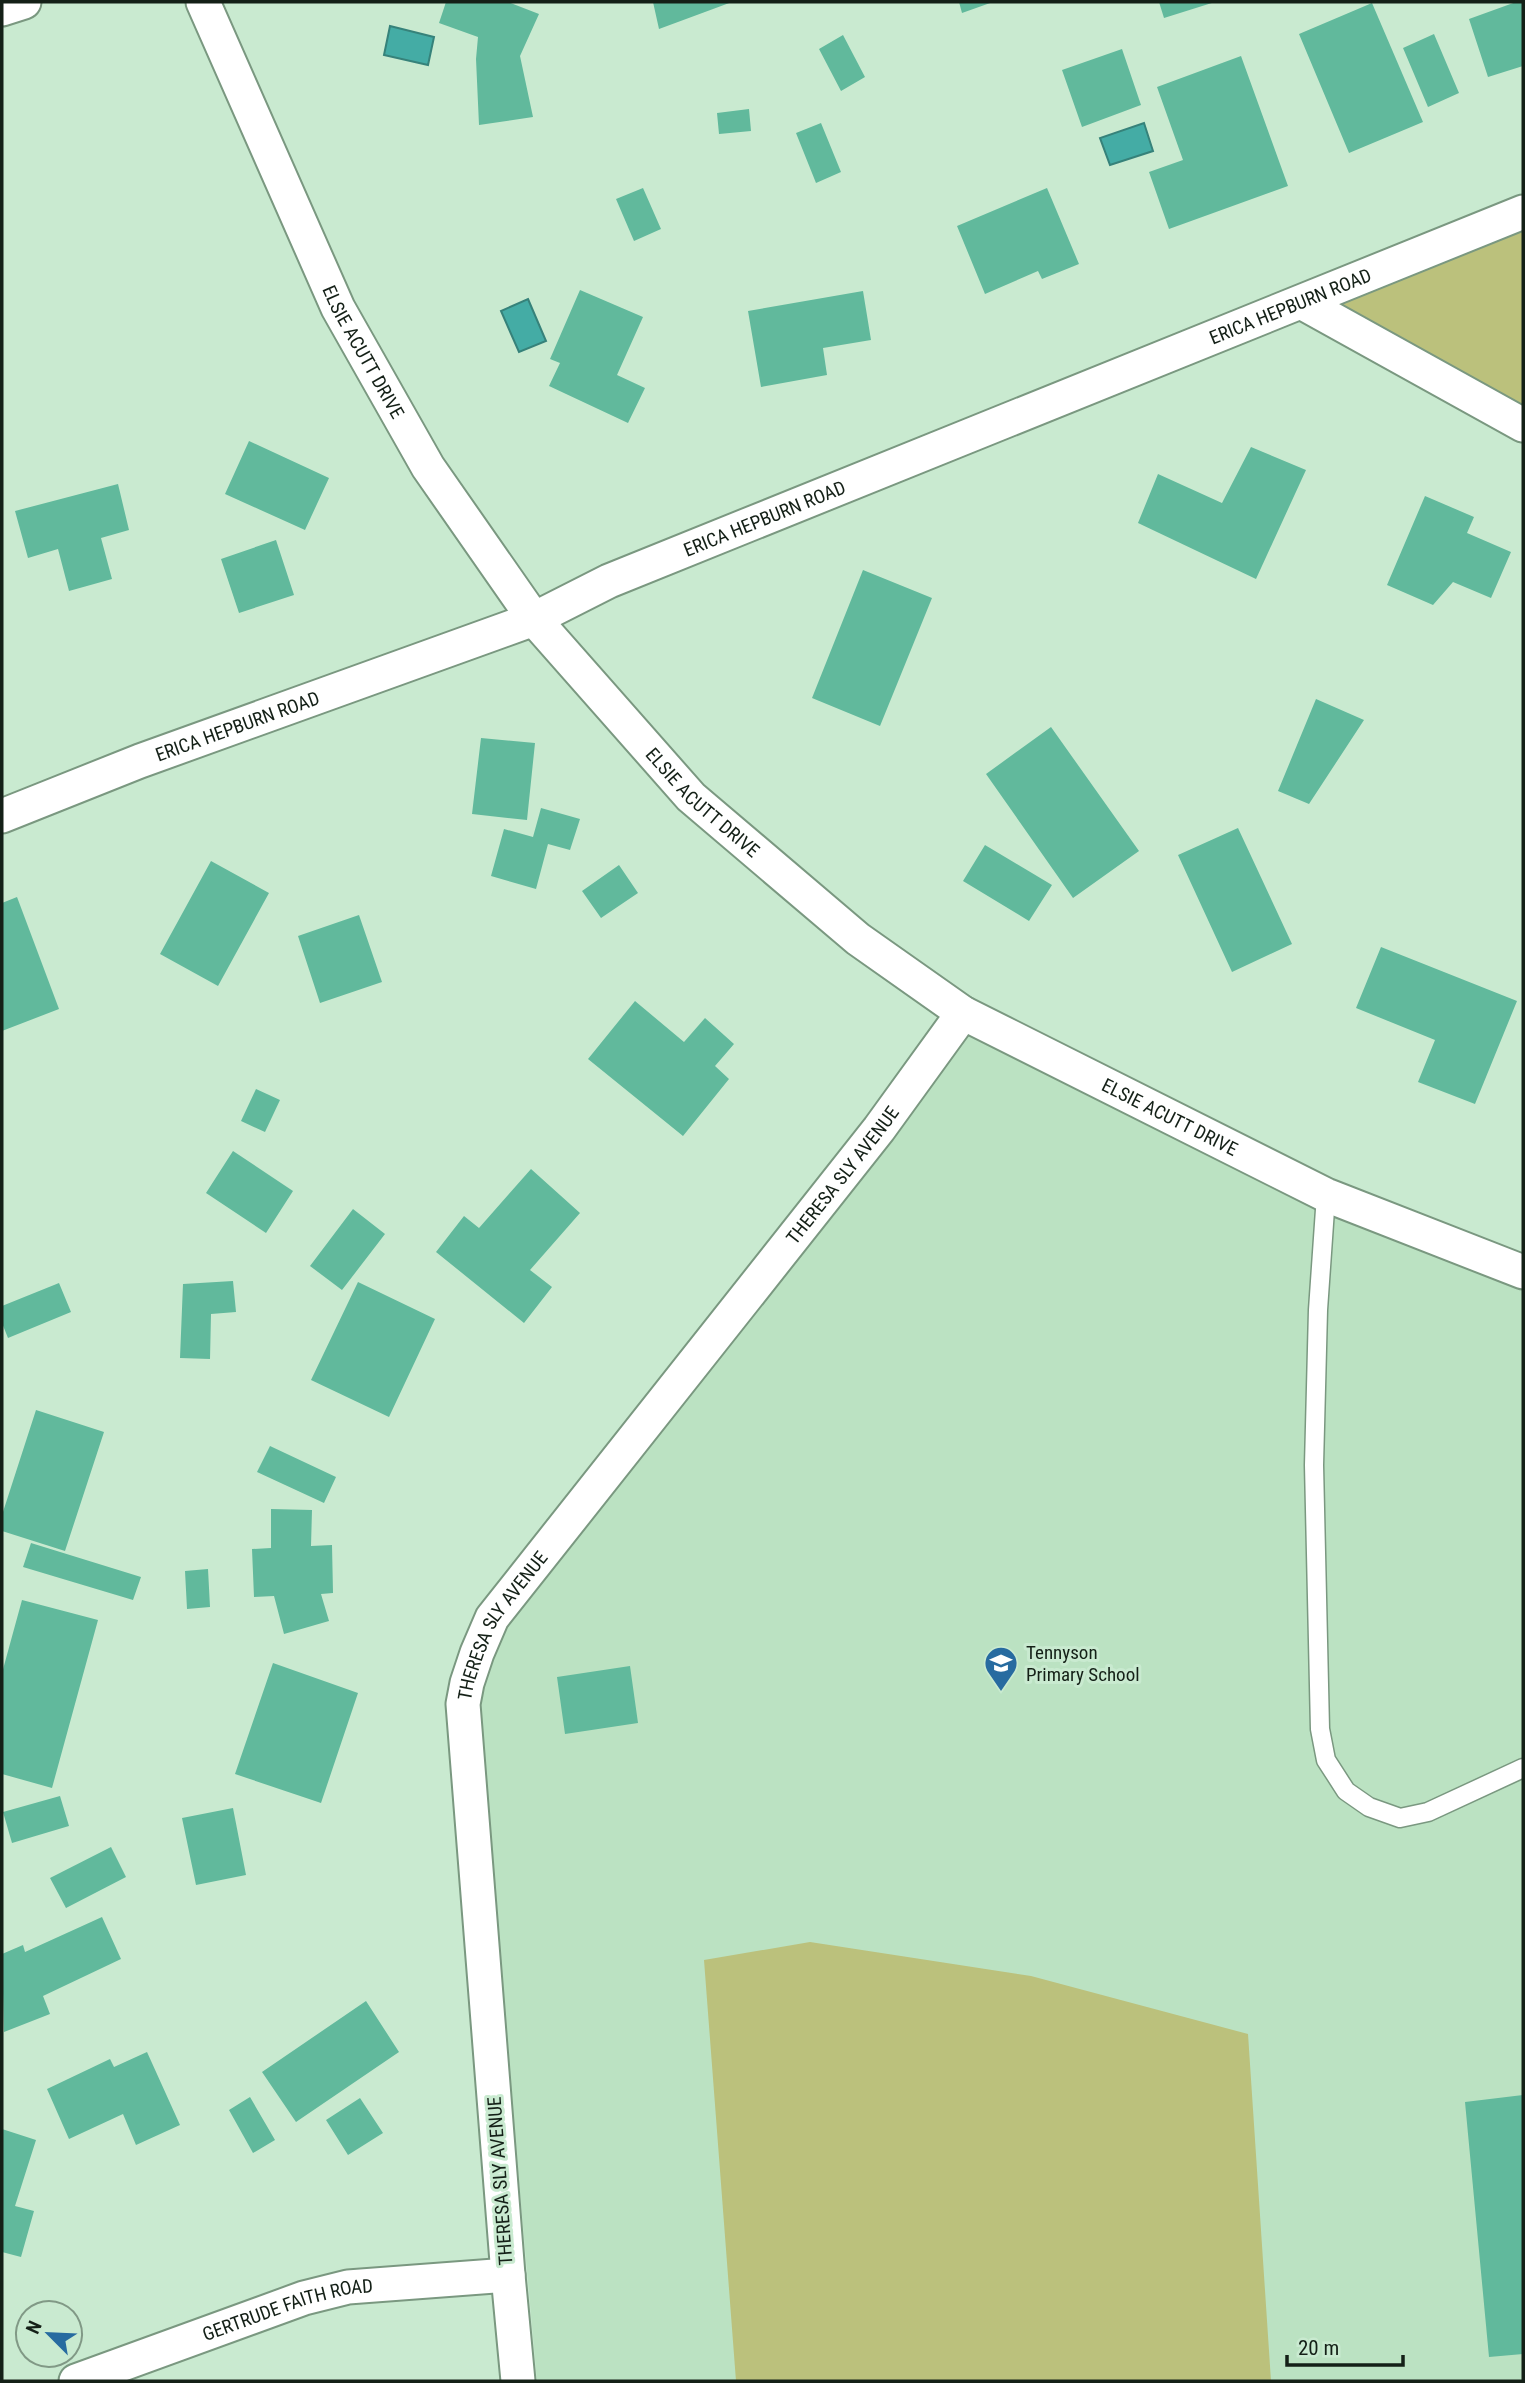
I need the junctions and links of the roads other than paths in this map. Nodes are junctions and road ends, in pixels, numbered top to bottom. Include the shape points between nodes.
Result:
1 (23, 2) edge
2 (203, 2) edge
3 (2, 9) edge
4 (1523, 212) edge
5 (1303, 303) junction
6 (1523, 425) edge
7 (534, 619) junction
8 (2, 816) edge
9 (962, 1013) junction
10 (1326, 1195) junction
11 (1523, 1272) edge
12 (1523, 1769) edge
13 (508, 2275) junction
14 (76, 2381) edge
15 (519, 2381) edge

1 - 3 street
2 - 7 street, ELSIE ACUTT DRIVE via 338,308 428,467
4 - 5 street, ERICA HEPBURN ROAD
5 - 6 street
5 - 7 street, ERICA HEPBURN ROAD via 609,581
7 - 8 street, ERICA HEPBURN ROAD
7 - 9 street, ELSIE ACUTT DRIVE via 691,797 858,939
9 - 10 street, ELSIE ACUTT DRIVE
9 - 13 street, THERESA SLY AVENUE via 879,1129 492,1618 477,1653 463,1704
10 - 11 street, ELSIE ACUTT DRIVE
10 - 12 lane via 1314,1465 1320,1729 1326,1760 1346,1791 1369,1807 1400,1818 1428,1812
13 - 14 street, GERTRUDE FAITH ROAD via 348,2287 304,2298
13 - 15 street, THERESA SLY AVENUE

